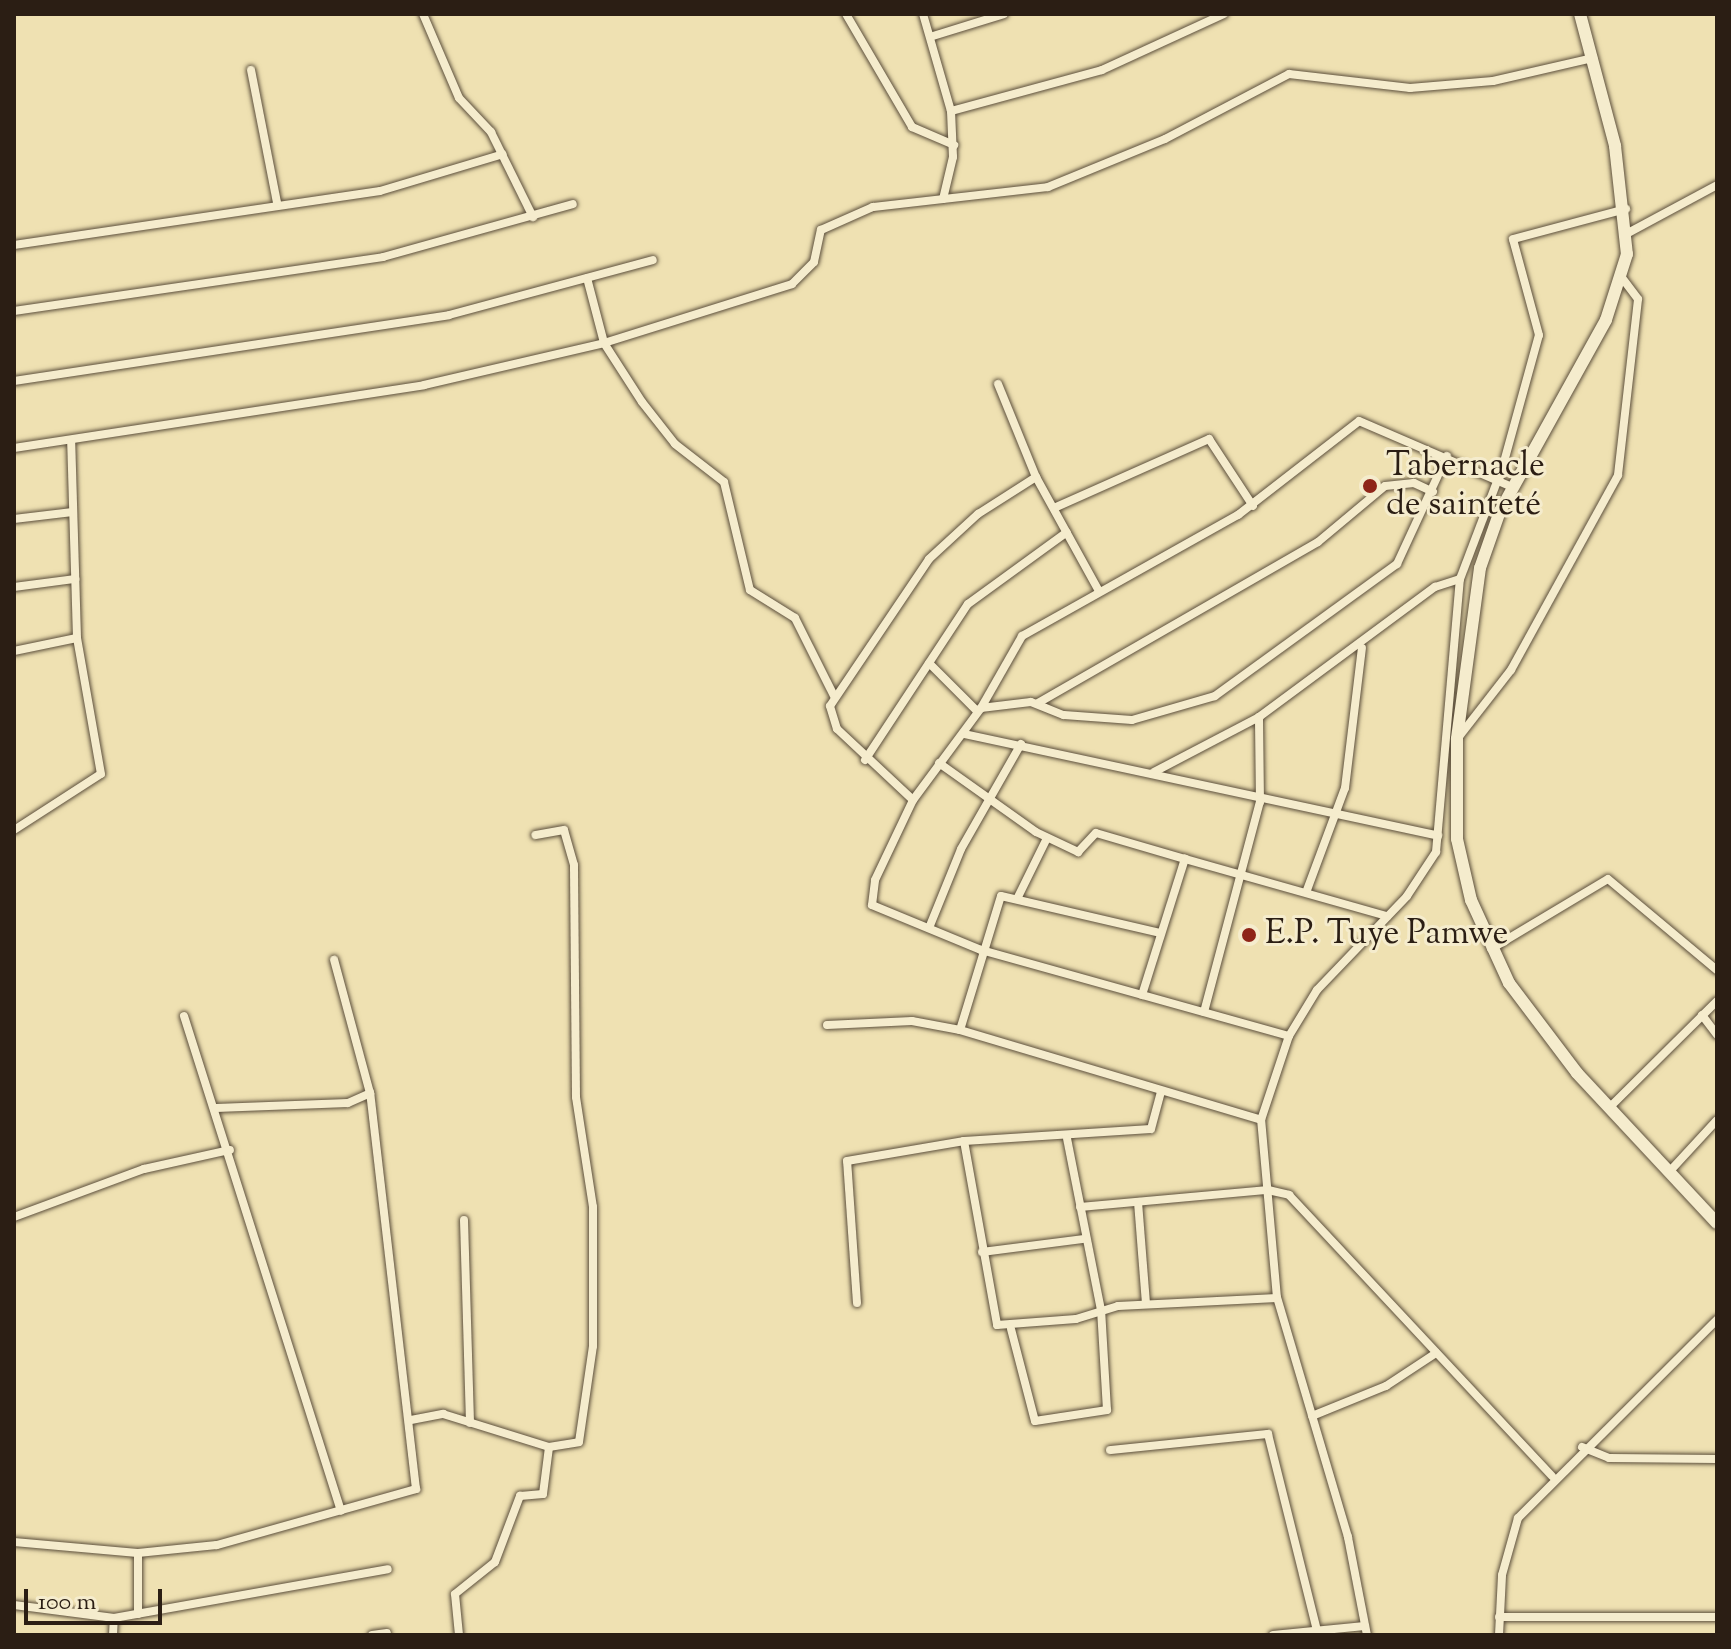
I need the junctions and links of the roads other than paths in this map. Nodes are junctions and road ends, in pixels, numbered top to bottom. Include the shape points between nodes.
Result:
1 (423, 14) edge
2 (846, 14) edge
3 (923, 14) edge
4 (1004, 14) edge
5 (1224, 14) edge
6 (1580, 14) edge
7 (933, 36) junction
8 (1593, 58) junction
9 (251, 70) dead end
10 (951, 111) junction
11 (954, 145) junction
12 (503, 154) junction
13 (1717, 185) edge
14 (943, 199) junction
15 (277, 203) junction
16 (573, 204) dead end
17 (1626, 209) junction
18 (533, 217) junction
19 (1628, 233) junction
20 (14, 245) edge
21 (653, 260) dead end
22 (587, 278) junction
23 (1622, 278) junction
24 (14, 311) edge
25 (604, 343) junction
26 (14, 381) edge
27 (998, 384) dead end
28 (71, 440) junction
29 (14, 448) edge
30 (1447, 456) junction
31 (1036, 477) junction
32 (1498, 480) junction
33 (1512, 487) junction
34 (1433, 492) junction
35 (1253, 506) junction
36 (1054, 508) junction
37 (73, 512) junction
38 (14, 519) edge
39 (1067, 532) junction
40 (75, 579) junction
41 (1460, 579) junction
42 (14, 587) edge
43 (1099, 591) junction
44 (77, 638) junction
45 (1362, 648) junction
46 (14, 651) edge
47 (929, 663) junction
48 (834, 696) junction
49 (1038, 703) junction
50 (1447, 704) junction
51 (1461, 706) junction
52 (979, 710) junction
53 (1259, 717) junction
54 (964, 734) junction
55 (1457, 739) junction
56 (1021, 744) junction
57 (865, 760) junction
58 (939, 763) junction
59 (1154, 772) junction
60 (987, 797) junction
61 (913, 800) junction
62 (1260, 802) junction
63 (1338, 817) junction
64 (14, 830) edge
65 (535, 835) dead end
66 (1438, 836) junction
67 (1047, 838) junction
68 (1185, 859) junction
69 (1244, 873) junction
70 (1307, 890) junction
71 (1017, 899) junction
72 (1387, 916) junction
73 (929, 928) junction
74 (1160, 933) junction
75 (1491, 949) junction
76 (981, 950) junction
77 (334, 960) dead end
78 (1717, 970) edge
79 (1142, 995) junction
80 (1717, 1001) edge
81 (1204, 1012) junction
82 (1702, 1015) junction
83 (184, 1016) dead end
84 (827, 1025) dead end
85 (960, 1030) junction
86 (1717, 1035) edge
87 (1289, 1036) junction
88 (1161, 1091) junction
89 (370, 1093) junction
90 (1611, 1106) junction
91 (216, 1108) junction
92 (1261, 1120) junction
93 (1717, 1120) edge
94 (1067, 1138) junction
95 (964, 1141) junction
96 (230, 1150) junction
97 (1670, 1171) junction
98 (1268, 1190) junction
99 (1138, 1202) junction
100 (1080, 1207) junction
101 (14, 1217) edge
102 (464, 1220) dead end
103 (1717, 1223) edge
104 (1084, 1239) junction
105 (982, 1252) junction
106 (1277, 1298) junction
107 (857, 1303) dead end
108 (1146, 1304) junction
109 (1101, 1310) junction
110 (1717, 1320) edge
111 (1011, 1329) junction
112 (1436, 1353) junction
113 (1312, 1416) junction
114 (411, 1420) junction
115 (470, 1423) junction
116 (549, 1447) junction
117 (1582, 1447) junction
118 (1110, 1450) dead end
119 (1717, 1459) edge
120 (1552, 1476) junction
121 (341, 1511) junction
122 (14, 1542) edge
123 (138, 1553) junction
124 (388, 1569) dead end
125 (14, 1605) edge
126 (138, 1614) junction
127 (1499, 1617) junction
128 (1717, 1617) edge
129 (114, 1618) junction
130 (1366, 1631) edge
131 (1318, 1632) edge
132 (387, 1633) dead end
133 (113, 1635) edge
134 (372, 1635) edge
135 (459, 1635) edge
136 (1273, 1635) edge
137 (1499, 1635) edge

1 - 12 street via 459,98
2 - 11 street via 912,127
3 - 7 street
4 - 7 street
5 - 10 street via 1102,70
6 - 8 main road
7 - 10 street
8 - 14 street via 1506,79 1410,88 1289,74 1165,139 1048,187
8 - 17 main road
9 - 15 street
10 - 11 street
11 - 14 street
12 - 15 street via 407,186
12 - 18 street
13 - 19 street
14 - 25 street via 890,202 831,225 817,235 814,262 792,284
15 - 20 street
16 - 18 street
17 - 19 main road
17 - 32 street via 1513,239 1539,335
18 - 24 street via 383,257
19 - 23 main road
21 - 22 street
22 - 25 street
22 - 26 street via 364,331
23 - 33 main road
23 - 55 street via 1638,299 1618,475 1504,680
25 - 28 street via 437,383
25 - 48 street via 666,434 720,476 750,590 795,618
27 - 31 street
28 - 29 street
28 - 37 street
30 - 32 street
30 - 34 street
30 - 35 street via 1359,421
31 - 36 street
31 - 48 street via 978,514 929,559
32 - 33 street
32 - 41 street
33 - 51 main road via 1480,568
34 - 49 street via 1414,483 1385,486 1318,542
34 - 49 street via 1397,564 1215,696 1132,720 1064,715
35 - 36 street via 1209,439
35 - 43 street
36 - 39 street
37 - 38 street
37 - 40 street
39 - 43 street
39 - 47 street via 968,604
40 - 42 street
40 - 44 street
41 - 45 street via 1435,587
41 - 50 street
43 - 52 street via 1022,636
44 - 46 street
44 - 64 street via 101,774
45 - 53 street via 1313,674
45 - 63 street
47 - 52 street
47 - 57 street
48 - 57 street via 831,717
49 - 52 street
50 - 51 street
50 - 66 street
51 - 55 main road
52 - 54 street
53 - 59 street
53 - 62 street
54 - 56 street
54 - 58 street
55 - 75 main road via 1457,839
56 - 59 street
56 - 60 street
57 - 61 street
58 - 60 street
58 - 61 street
59 - 62 street
60 - 67 street
60 - 73 street
61 - 73 street via 870,900
62 - 63 street
62 - 69 street
63 - 66 street
63 - 70 street
65 - 116 street via 564,830 574,865 576,1097 596,1271 579,1442
66 - 72 street via 1430,867
67 - 68 street via 1082,851 1096,833
67 - 71 street
68 - 69 street
68 - 74 street
69 - 70 street
69 - 81 street
70 - 72 street
71 - 74 street
71 - 76 street via 997,899
72 - 87 street via 1317,990
73 - 76 street
74 - 79 street
75 - 78 street via 1608,879
75 - 90 main road via 1543,1032
76 - 79 street
76 - 85 street
77 - 89 street
79 - 81 street
80 - 82 street
81 - 87 street
82 - 86 street
82 - 90 street
83 - 91 street
84 - 85 street via 912,1021
85 - 88 street
87 - 92 street
88 - 92 street
88 - 94 street via 1155,1127
89 - 91 street via 348,1103
89 - 114 street
90 - 97 main road
91 - 96 street
92 - 98 street
93 - 97 street
94 - 95 street
94 - 100 street
95 - 105 street
95 - 107 street via 844,1164
96 - 101 street via 144,1169
96 - 121 street
97 - 103 main road
98 - 99 street
98 - 106 street
98 - 112 street via 1289,1195
99 - 100 street
99 - 108 street
100 - 104 street
102 - 115 street
104 - 105 street
104 - 109 street
105 - 111 street via 990,1314
106 - 108 street
106 - 113 street
108 - 109 street
109 - 111 street
109 - 111 street via 1107,1410 1035,1421
110 - 117 street
112 - 113 street via 1386,1386
112 - 120 street
113 - 130 street
114 - 115 street via 443,1414
114 - 121 street via 413,1493
115 - 116 street
116 - 135 street via 543,1494 520,1496 503,1549 455,1594
117 - 119 street via 1609,1458
117 - 120 street
118 - 131 street via 1268,1434
120 - 127 street via 1518,1518
121 - 123 street via 217,1545
122 - 123 street
123 - 126 street
124 - 126 street
125 - 129 street
126 - 129 street
127 - 128 street
127 - 137 street
129 - 133 street
130 - 131 street
131 - 136 street
132 - 134 street

